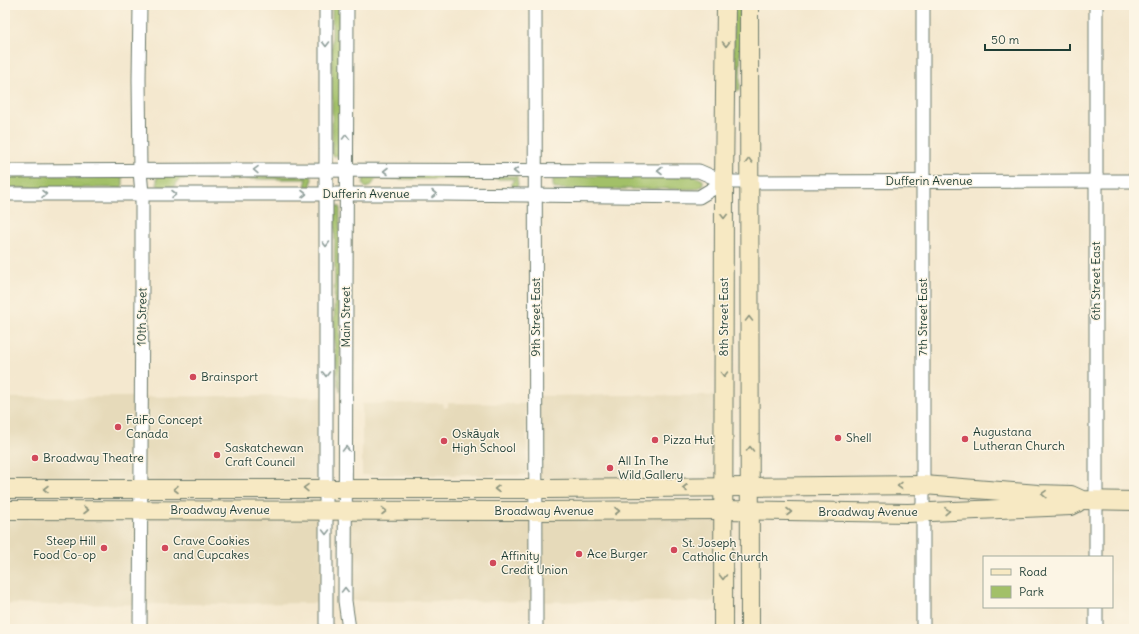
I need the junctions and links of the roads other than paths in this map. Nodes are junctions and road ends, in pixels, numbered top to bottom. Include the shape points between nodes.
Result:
1 (140, 5) edge
2 (326, 5) edge
3 (347, 5) edge
4 (535, 5) edge
5 (726, 5) edge
6 (749, 5) edge
7 (923, 5) edge
8 (1096, 5) edge
9 (5, 171) edge
10 (140, 171) junction
11 (326, 171) junction
12 (346, 171) junction
13 (536, 171) junction
14 (922, 181) junction
15 (1096, 181) junction
16 (1134, 181) edge
17 (724, 182) junction
18 (749, 182) junction
19 (5, 194) edge
20 (142, 194) junction
21 (326, 194) junction
22 (346, 194) junction
23 (535, 196) junction
24 (924, 485) junction
25 (326, 488) junction
26 (345, 488) junction
27 (724, 488) junction
28 (750, 488) junction
29 (5, 489) edge
30 (536, 489) junction
31 (141, 490) junction
32 (1089, 500) junction
33 (1134, 500) edge
34 (5, 510) edge
35 (141, 510) junction
36 (723, 510) junction
37 (326, 511) junction
38 (345, 511) junction
39 (536, 511) junction
40 (750, 511) junction
41 (924, 512) junction
42 (1096, 556) edge
43 (1096, 608) edge
44 (140, 629) edge
45 (326, 629) edge
46 (349, 629) edge
47 (536, 629) edge
48 (723, 629) edge
49 (750, 629) edge
50 (923, 629) edge
51 (1096, 629) edge

1 - 10 street, 10th Street
2 -> 11 street, Main Street
12 -> 3 street, Main Street
4 - 13 street, 9th Street East
5 -> 17 main road, 8th Street East
18 -> 6 main road
7 - 14 street, 7th Street East
8 - 15 street, 6th Street East
9 - 10 street, Dufferin Avenue
11 -> 10 street, Dufferin Avenue
10 - 20 street, 10th Street
11 - 12 street, Dufferin Avenue
11 - 21 street, Main Street
13 -> 12 street, Dufferin Avenue
12 - 22 street, Main Street
17 -> 13 street, Dufferin Avenue via 700,171
13 - 23 street, 9th Street East
14 - 15 street, Dufferin Avenue
14 - 18 street, Dufferin Avenue
14 - 24 street, 7th Street East
15 - 16 street, Dufferin Avenue
15 - 32 street, 6th Street East
17 - 18 street, Dufferin Avenue
17 - 23 street, Dufferin Avenue via 699,196
17 -> 27 main road, 8th Street East
28 -> 18 main road
19 -> 20 street, Dufferin Avenue
20 -> 21 street, Dufferin Avenue
20 - 31 street, 10th Street
21 - 22 street, Dufferin Avenue
21 -> 25 street, Main Street
22 -> 23 street, Dufferin Avenue
26 -> 22 street, Main Street
23 - 30 street, 9th Street East
24 -> 28 main road, Broadway Avenue
32 -> 24 main road, Broadway Avenue via 1071,495
24 - 41 street, 7th Street East
25 - 26 main road, Broadway Avenue
25 -> 31 main road, Broadway Avenue
25 - 37 street, Main Street
30 -> 26 main road, Broadway Avenue
26 - 38 street, Main Street
27 - 28 main road, Broadway Avenue
27 -> 30 main road, Broadway Avenue
27 - 36 main road, 8th Street East
28 - 40 main road
31 -> 29 main road, Broadway Avenue
30 - 39 street, 9th Street East
31 - 35 street, 10th Street
32 - 33 main road, Broadway Avenue
41 -> 32 main road, Broadway Avenue via 1071,506
32 - 42 street, 6th Street East
34 -> 35 main road, Broadway Avenue
35 - 37 main road, Broadway Avenue
35 - 44 street, 10th Street
39 -> 36 main road, Broadway Avenue
36 - 40 main road, Broadway Avenue
36 -> 48 main road, 8th Street East
37 - 38 main road, Broadway Avenue
37 -> 45 street, Main Street
38 -> 39 main road, Broadway Avenue
46 -> 38 street, Main Street via 345,601
39 - 47 street, 9th Street East
40 -> 41 main road, Broadway Avenue
40 - 49 main road
41 - 50 street, 7th Street East
43 - 51 street

